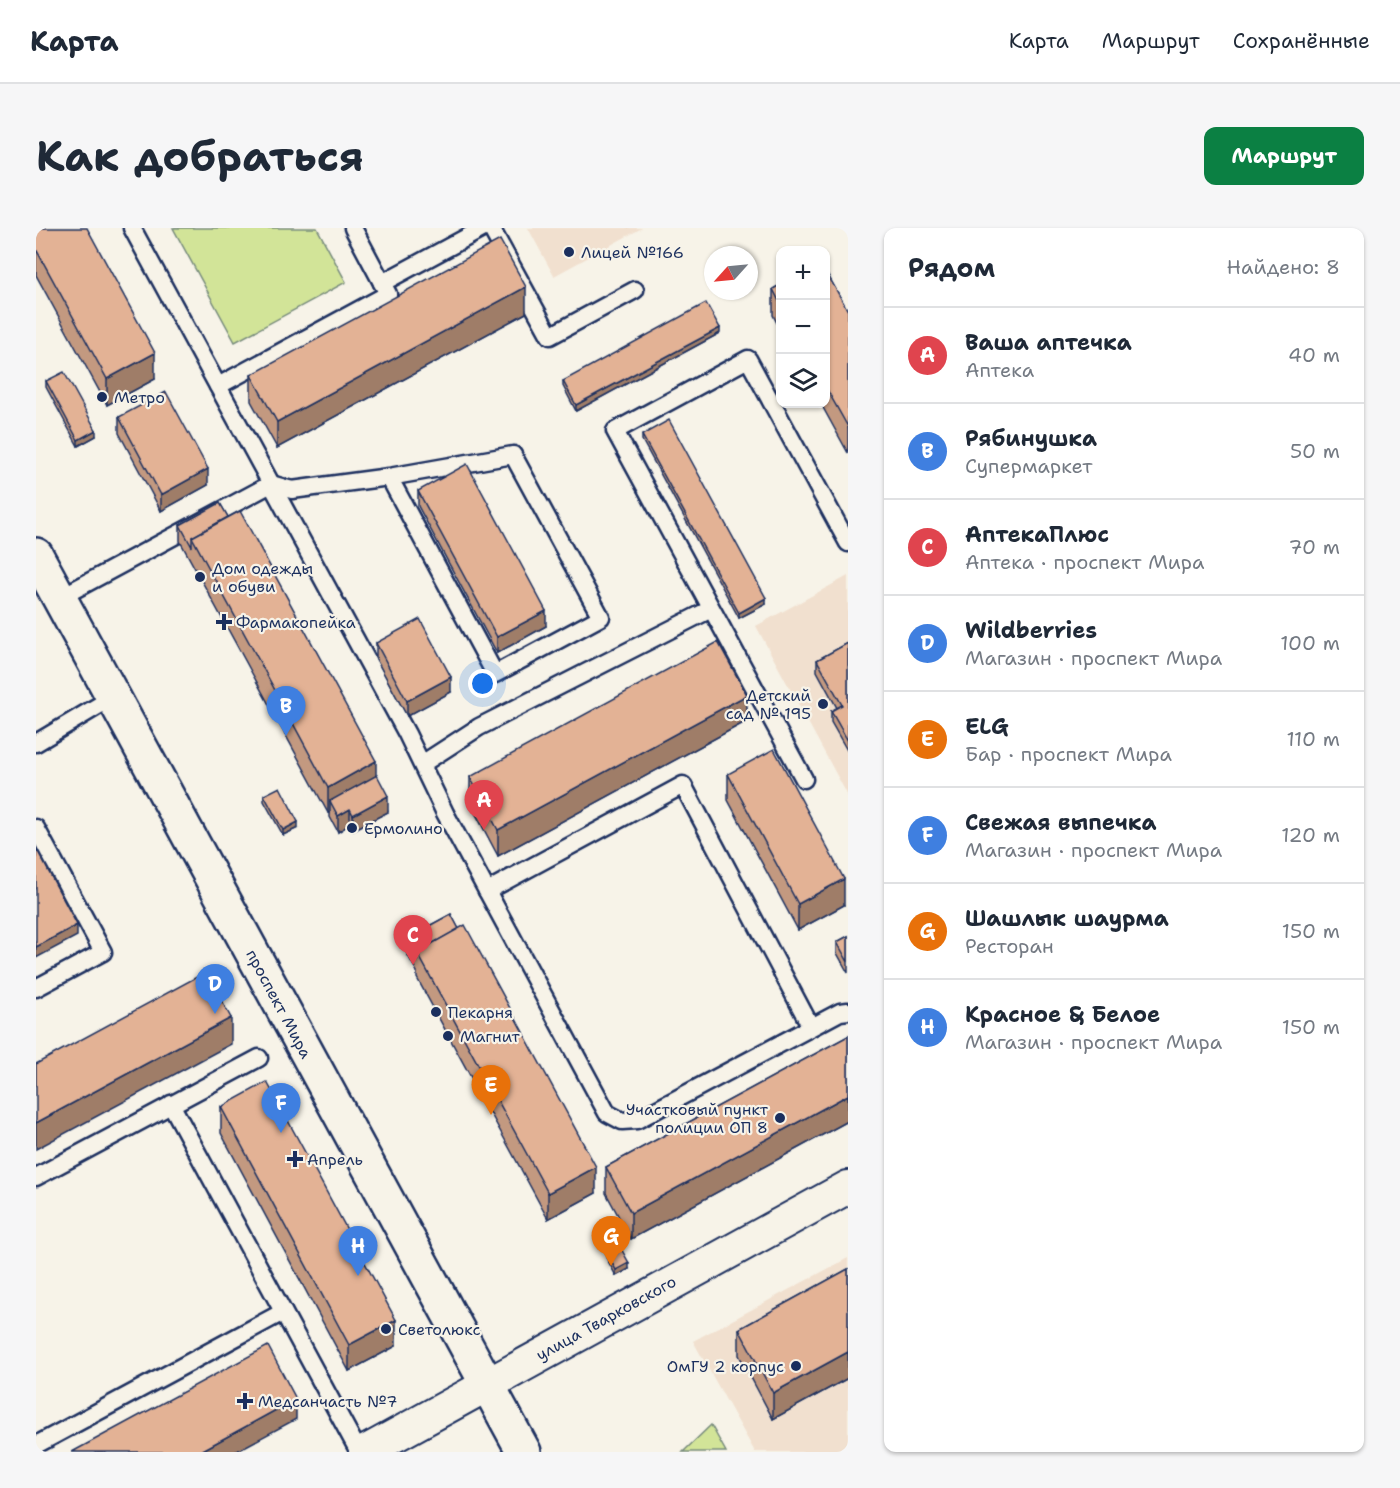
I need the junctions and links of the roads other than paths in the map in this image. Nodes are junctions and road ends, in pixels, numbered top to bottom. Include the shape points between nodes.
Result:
1 (132, 228) edge
2 (353, 228) edge
3 (484, 228) edge
4 (491, 228) edge
5 (382, 283) junction
6 (634, 290) dead end
7 (218, 386) junction
8 (389, 477) junction
9 (271, 484) junction
10 (848, 543) edge
11 (36, 555) edge
12 (59, 598) junction
13 (711, 609) junction
14 (113, 697) junction
15 (36, 743) edge
16 (422, 764) junction
17 (804, 779) dead end
18 (36, 828) edge
19 (488, 891) junction
20 (36, 988) edge
21 (848, 1011) edge
22 (812, 1027) junction
23 (259, 1058) dead end
24 (171, 1104) junction
25 (36, 1177) edge
26 (848, 1186) edge
27 (283, 1312) junction
28 (488, 1384) junction
29 (36, 1445) edge
30 (359, 1452) edge
31 (365, 1452) edge
32 (524, 1452) edge

1 - 7 lane
2 - 5 lane
3 - 5 lane
4 - 6 lane via 550,336
5 - 7 lane via 388,294
7 - 9 lane
8 - 8 lane via 513,454 601,617 495,674
8 - 9 lane via 292,490
9 - 12 lane
9 - 16 lane
10 - 13 lane via 748,359 615,431
11 - 12 main road, проспект Мира
12 - 14 main road, проспект Мира
13 - 16 lane via 479,727
13 - 17 lane
14 - 15 lane
14 - 28 main road, проспект Мира
16 - 19 lane
18 - 20 lane via 103,952
19 - 22 lane via 598,1099 607,1113 622,1121 652,1113
19 - 22 lane via 682,785
21 - 22 lane
23 - 24 lane
24 - 25 lane
24 - 27 lane
26 - 28 street, улица Тварковского
27 - 29 lane
27 - 30 lane
28 - 31 street, улица Тварковского
28 - 32 main road, проспект Мира

